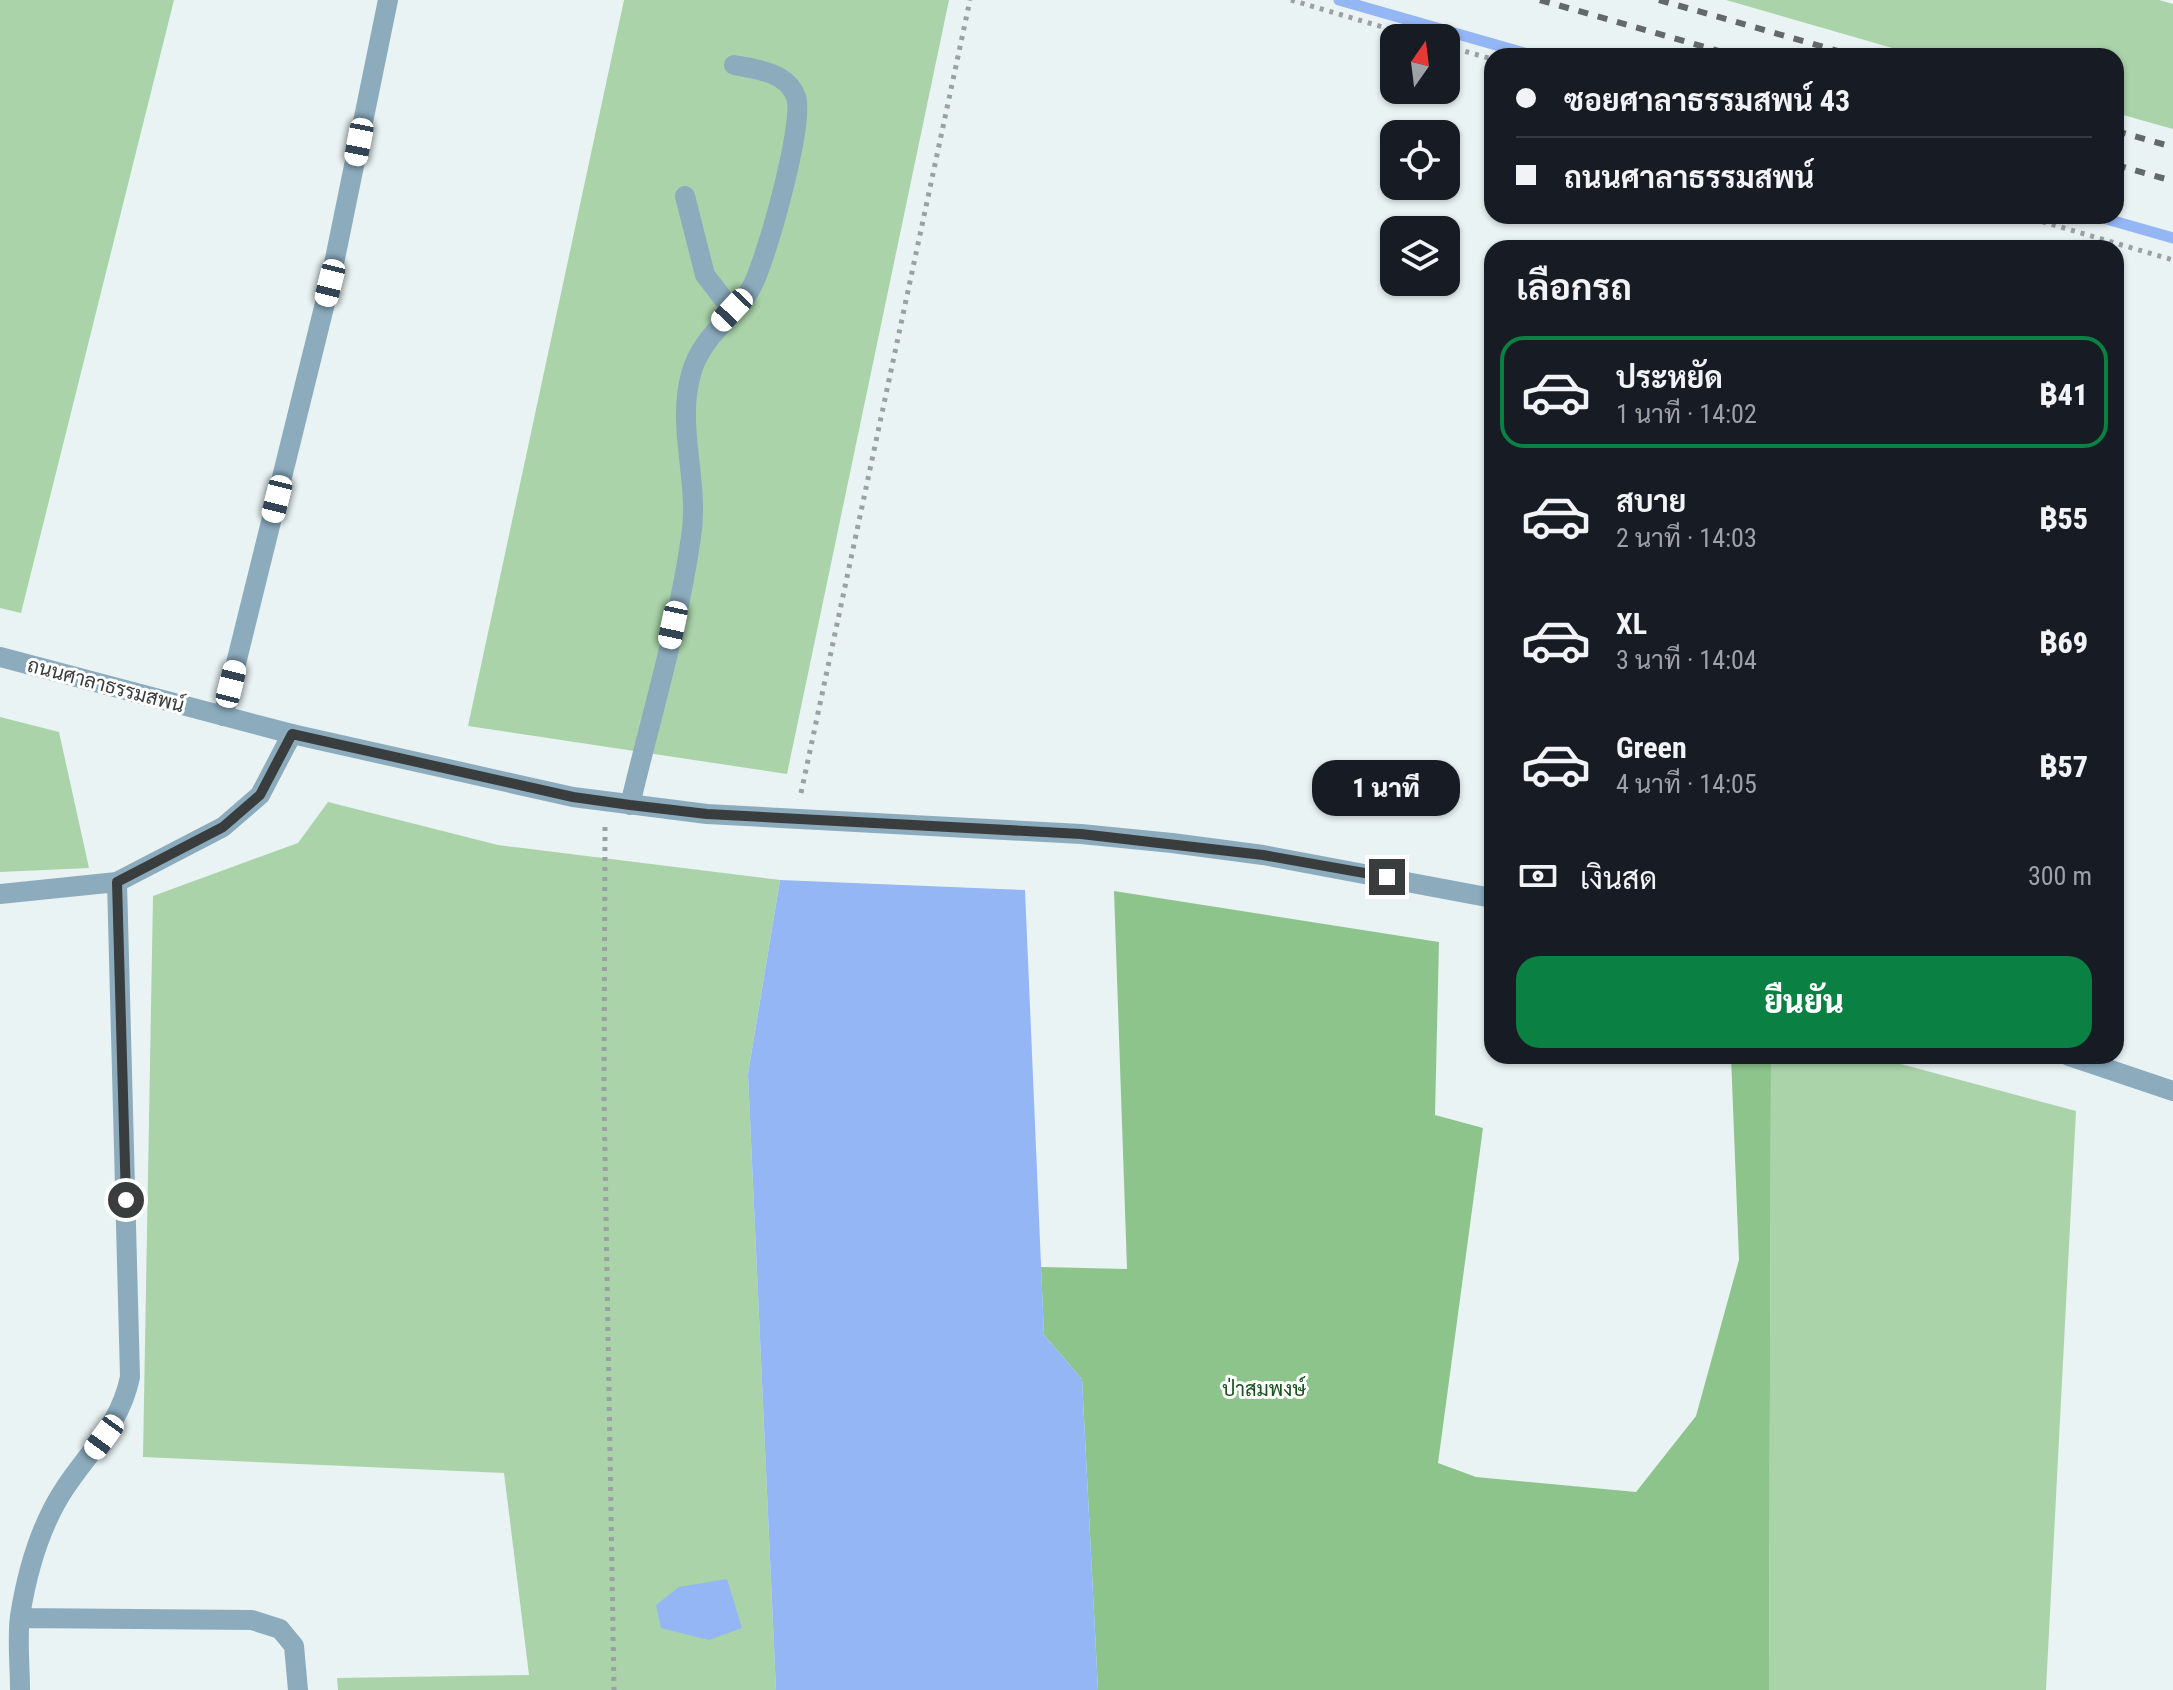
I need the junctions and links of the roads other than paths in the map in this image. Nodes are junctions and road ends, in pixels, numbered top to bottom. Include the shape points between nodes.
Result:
1 (388, 0) edge
2 (734, 65) dead end
3 (685, 196) dead end
4 (732, 310) junction
5 (0, 657) edge
6 (223, 716) junction
7 (292, 734) junction
8 (630, 805) junction
9 (117, 882) junction
10 (0, 894) edge
11 (1484, 896) edge
12 (2093, 1064) edge
13 (2173, 1091) edge
14 (20, 1618) junction
15 (20, 1690) edge
16 (298, 1690) edge

1 - 6 street via 330,283
2 - 4 street via 769,72 784,80 797,97 796,128 765,258 749,292
3 - 4 street via 705,275
4 - 8 street via 710,334 691,373 684,418 692,534
5 - 6 street, ถนนศาลาธรรมสพน์
6 - 7 street, ถนนศาลาธรรมสพน์
7 - 8 street, ถนนศาลาธรรมสพน์
7 - 9 street via 260,795 223,827
8 - 11 street, ถนนศาลาธรรมสพน์ via 1172,843
9 - 10 street
9 - 14 street via 130,1377 114,1422 46,1522
12 - 13 street
14 - 15 street
14 - 16 street via 252,1620 280,1629 294,1646

